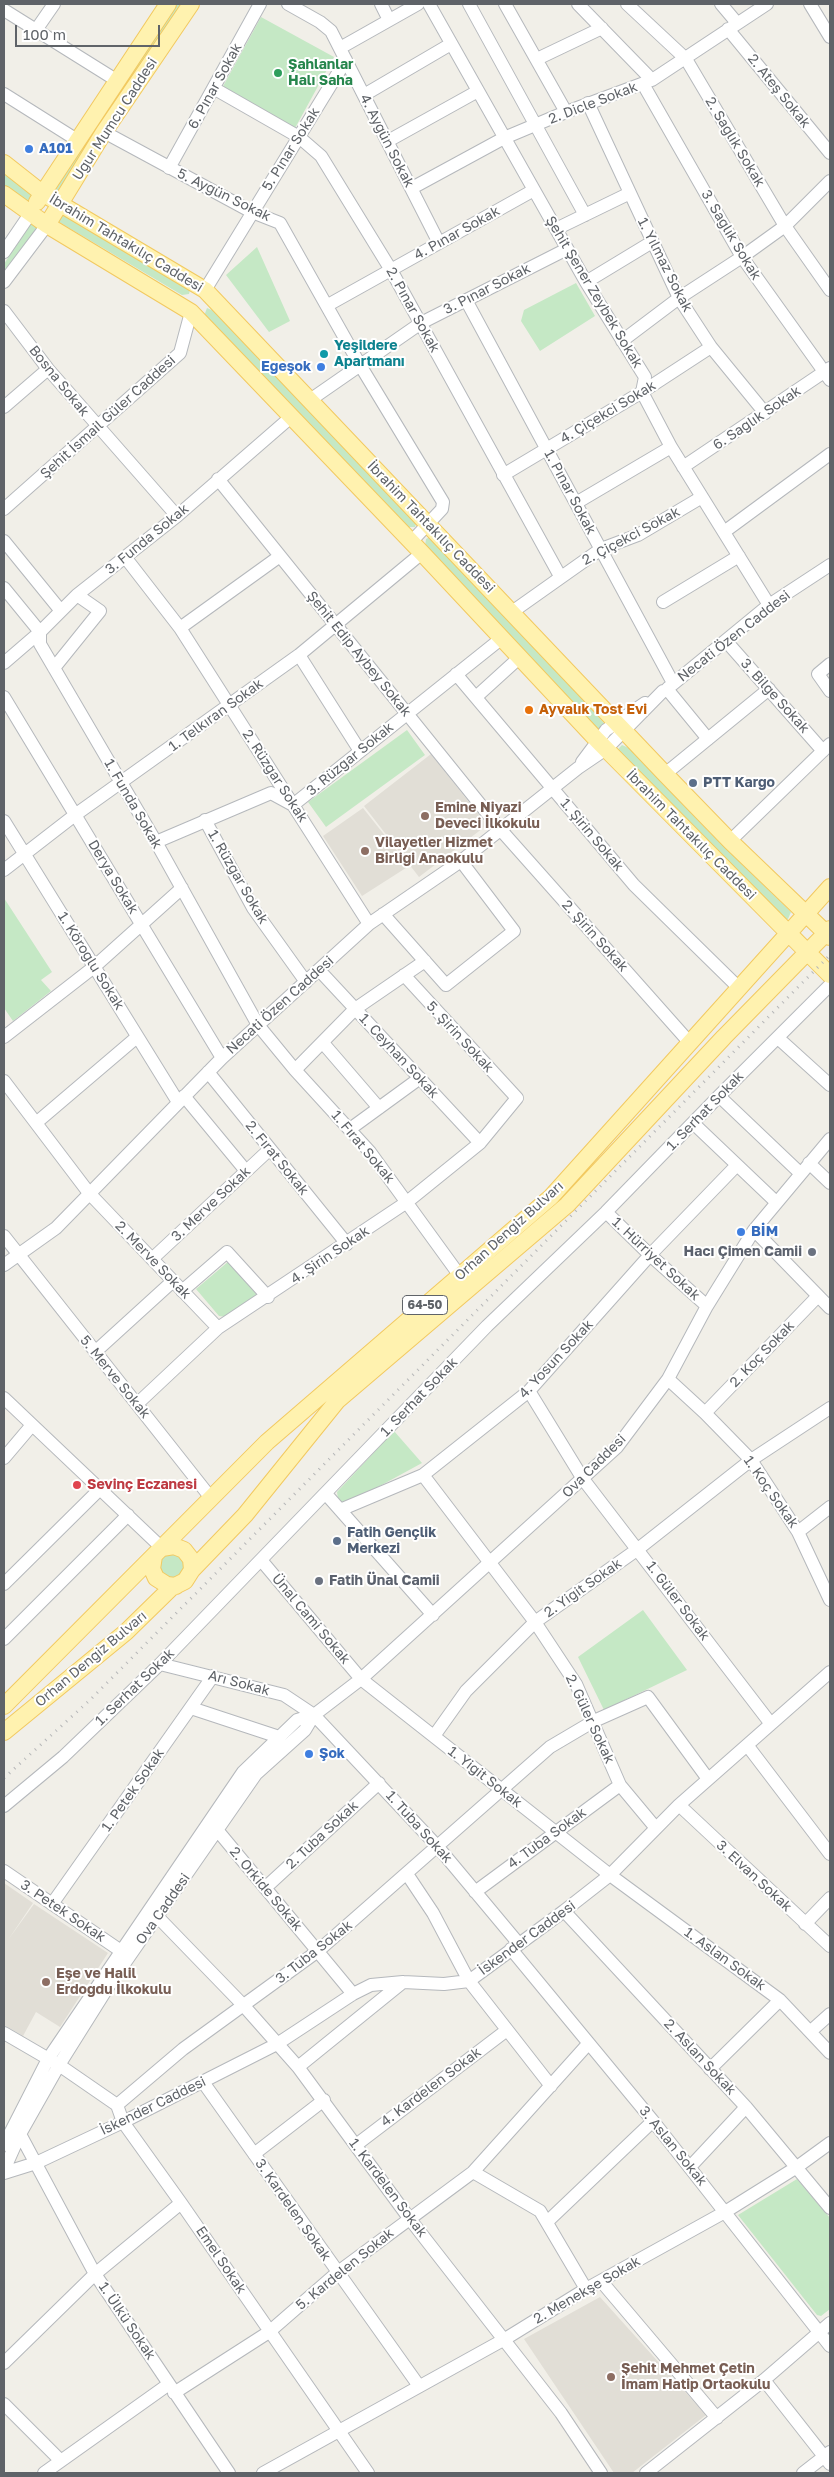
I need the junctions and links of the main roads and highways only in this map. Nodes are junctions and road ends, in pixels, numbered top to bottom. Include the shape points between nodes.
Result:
1 (168, 4) edge
2 (192, 4) edge
3 (4, 163) edge
4 (4, 194) edge
5 (42, 194) junction
6 (62, 204) junction
7 (30, 214) junction
8 (47, 225) junction
9 (205, 290) junction
10 (191, 312) junction
11 (830, 887) edge
12 (806, 913) junction
13 (788, 933) junction
14 (829, 933) edge
15 (808, 953) junction
16 (830, 975) edge
17 (158, 1552) junction
18 (192, 1570) junction
19 (176, 1586) junction
20 (4, 1706) edge
21 (4, 1732) edge

1 - 5 main road, Uğur Mumcu Caddesi
2 - 6 main road, Uğur Mumcu Caddesi via 104,132
3 - 5 main road, İbrahim Tahtakılıç Caddesi
4 - 7 main road, İbrahim Tahtakılıç Caddesi
5 - 6 main road, İbrahim Tahtakılıç Caddesi
5 - 7 main road, Uğur Mumcu Caddesi
6 - 8 main road, Uğur Mumcu Caddesi
6 - 9 main road, İbrahim Tahtakılıç Caddesi
7 - 8 main road, İbrahim Tahtakılıç Caddesi
8 - 10 main road, İbrahim Tahtakılıç Caddesi
9 - 10 main road
9 - 12 main road, İbrahim Tahtakılıç Caddesi via 619,727 730,841
10 - 13 main road, İbrahim Tahtakılıç Caddesi via 602,745
11 - 12 main road, Orhan Dengiz Bulvarı / 64-50
12 - 13 main road, Orhan Dengiz Bulvarı / 64-50
12 - 14 main road, İbrahim Tahtakılıç Caddesi
13 - 15 main road, İbrahim Tahtakılıç Caddesi
13 - 17 main road, Orhan Dengiz Bulvarı / 64-50 via 552,1197 267,1442
14 - 15 main road, Orhan Dengiz Bulvarı / 64-50
15 - 16 main road, İbrahim Tahtakılıç Caddesi
15 - 18 main road, Orhan Dengiz Bulvarı / 64-50 via 724,1037 567,1206 337,1401 246,1515
17 - 18 main road via 174,1546 184,1550 191,1559
17 - 19 main road via 152,1569 156,1578
17 - 20 main road, Orhan Dengiz Bulvarı / 64-50
18 - 19 main road, Orhan Dengiz Bulvarı / 64-50 via 185,1581
19 - 21 main road, Orhan Dengiz Bulvarı / 64-50 via 126,1632

